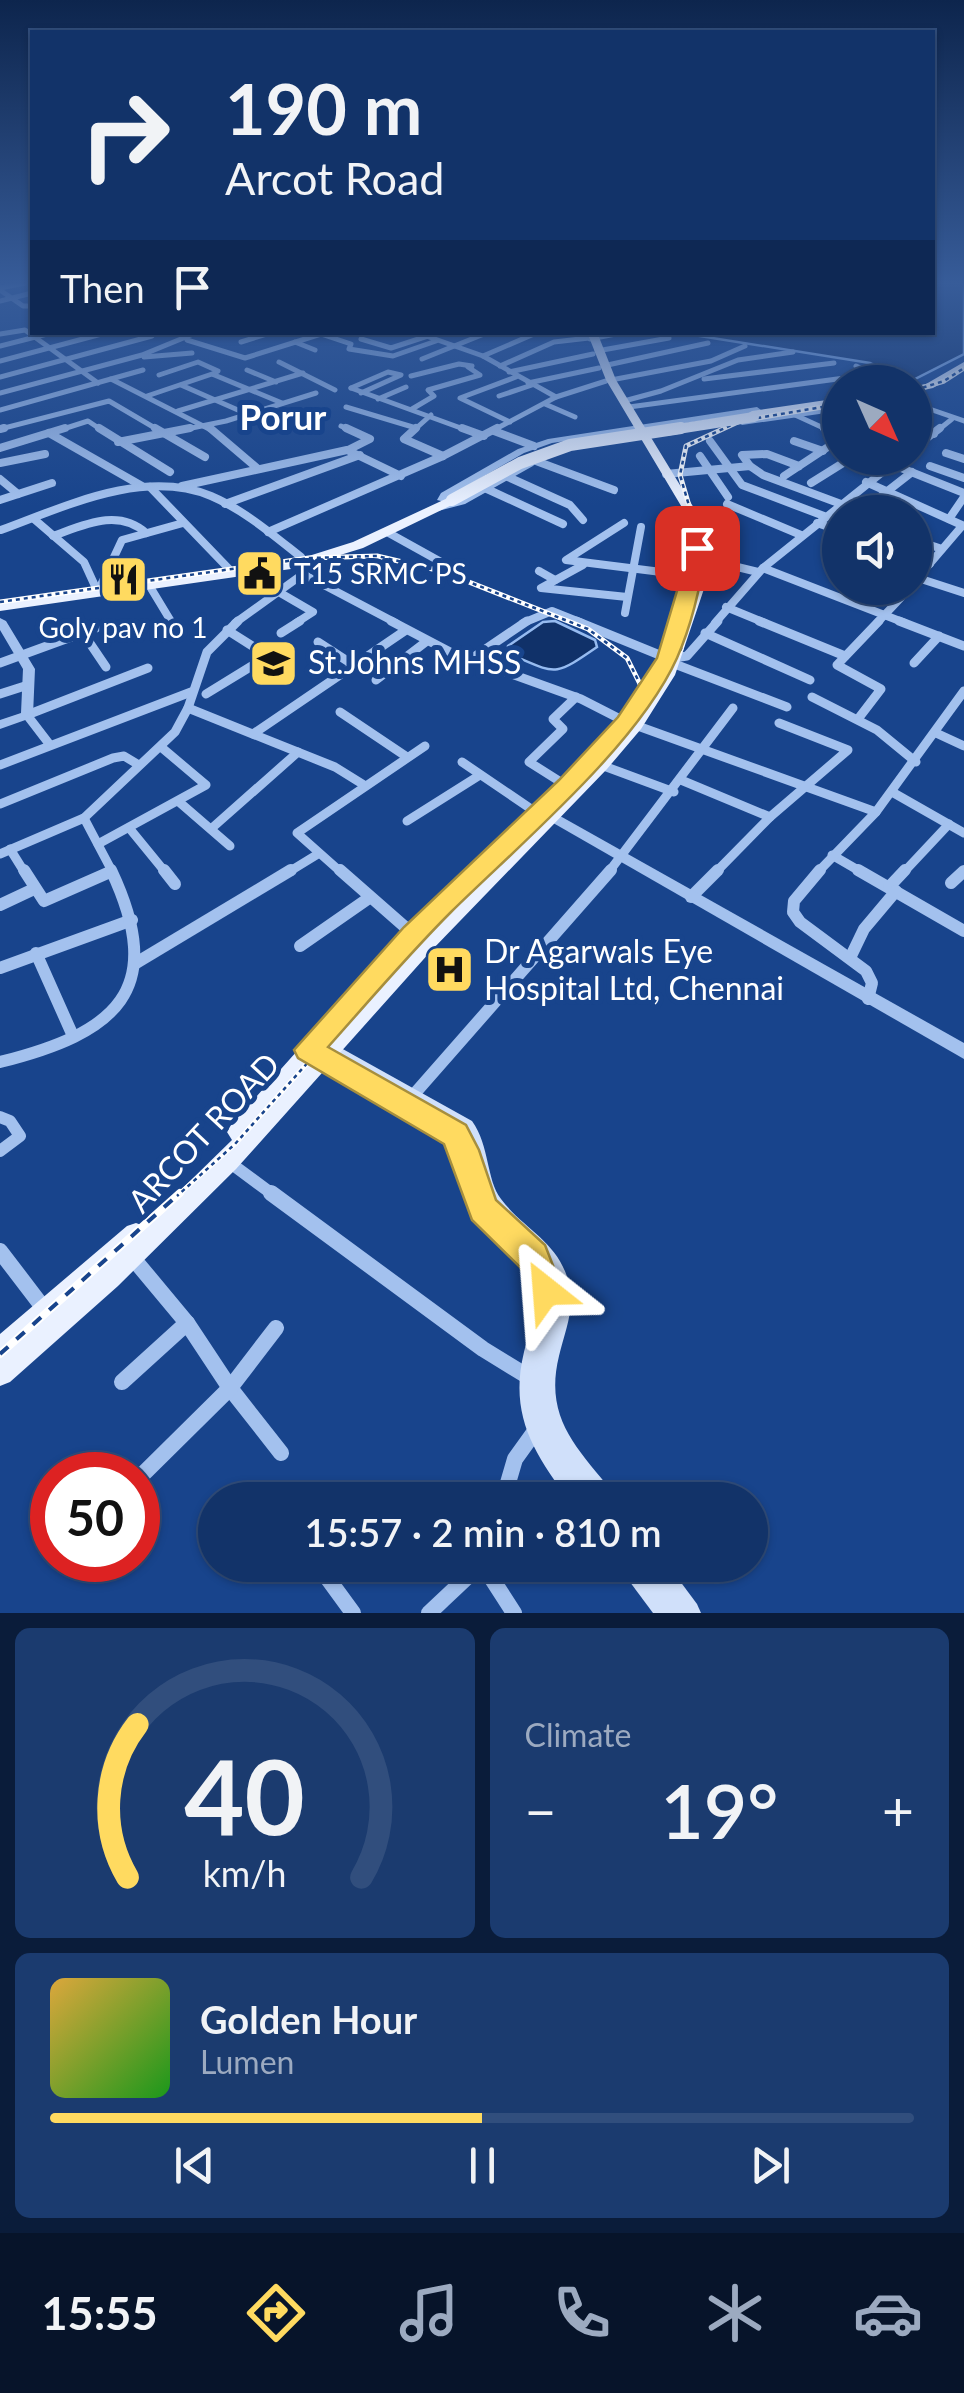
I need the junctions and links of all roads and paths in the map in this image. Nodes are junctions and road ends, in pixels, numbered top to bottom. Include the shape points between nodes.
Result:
1 (61, 356) edge
2 (75, 356) edge
3 (137, 356) edge
4 (429, 356) edge
5 (483, 356) edge
6 (522, 356) edge
7 (555, 356) edge
8 (597, 356) edge
9 (657, 356) edge
10 (722, 356) edge
11 (764, 356) edge
12 (65, 359) junction
13 (422, 359) dead end
14 (492, 361) junction
15 (279, 362) dead end
16 (834, 362) dead end
17 (964, 365) edge
18 (500, 366) junction
19 (468, 367) junction
20 (601, 367) junction
21 (143, 370) dead end
22 (247, 370) dead end
23 (80, 371) junction
24 (303, 373) junction
25 (212, 374) junction
26 (512, 374) junction
27 (159, 375) dead end
28 (0, 376) edge
29 (411, 376) dead end
30 (111, 378) junction
31 (964, 380) edge
32 (608, 381) junction
33 (688, 381) junction
34 (822, 381) edge
35 (98, 382) junction
36 (276, 382) junction
37 (932, 383) edge
38 (530, 384) junction
39 (181, 385) junction
40 (406, 387) dead end
41 (932, 388) edge
42 (252, 390) junction
43 (335, 390) dead end
44 (0, 393) edge
45 (360, 394) junction
46 (147, 396) junction
47 (499, 396) dead end
48 (556, 398) junction
49 (378, 399) junction
50 (219, 400) junction
51 (327, 402) dead end
52 (283, 404) junction
53 (545, 404) junction
54 (627, 404) junction
55 (822, 406) edge
56 (822, 406) edge
57 (346, 407) dead end
58 (822, 407) edge
59 (412, 409) junction
60 (0, 410) edge
61 (177, 411) junction
62 (932, 411) edge
63 (248, 414) junction
64 (793, 414) junction
65 (431, 415) junction
66 (575, 418) dead end
67 (952, 420) junction
68 (964, 421) edge
69 (510, 422) junction
70 (688, 425) junction
71 (208, 426) junction
72 (341, 426) dead end
73 (822, 427) edge
74 (416, 428) junction
75 (0, 429) edge
76 (494, 431) junction
77 (640, 432) junction
78 (49, 433) junction
79 (164, 434) junction
80 (593, 434) junction
81 (934, 434) edge
82 (484, 436) junction
83 (794, 441) dead end
84 (118, 442) junction
85 (710, 442) dead end
86 (601, 443) junction
87 (534, 446) junction
88 (0, 448) edge
89 (347, 450) junction
90 (822, 451) joint
91 (946, 453) dead end
92 (44, 454) dead end
93 (360, 455) junction
94 (443, 456) junction
95 (700, 456) dead end
96 (205, 457) dead end
97 (964, 460) edge
98 (536, 461) junction
99 (0, 463) edge
100 (750, 466) junction
101 (799, 466) junction
102 (932, 467) edge
103 (257, 468) junction
104 (728, 469) junction
105 (709, 470) junction
106 (170, 472) dead end
107 (666, 474) junction
108 (825, 475) edge
109 (876, 475) edge
110 (908, 475) edge
111 (919, 475) edge
112 (401, 476) junction
113 (784, 476) dead end
114 (508, 477) junction
115 (964, 478) edge
116 (0, 479) edge
117 (52, 482) dead end
118 (866, 482) junction
119 (811, 484) dead end
120 (146, 487) junction
121 (176, 487) junction
122 (488, 489) junction
123 (614, 490) dead end
124 (891, 490) junction
125 (18, 494) junction
126 (853, 495) edge
127 (884, 495) edge
128 (964, 495) edge
129 (0, 500) edge
130 (446, 501) junction
131 (822, 501) edge
132 (225, 504) junction
133 (34, 518) junction
134 (821, 519) joint
135 (949, 519) junction
136 (584, 520) dead end
137 (183, 523) junction
138 (624, 523) dead end
139 (563, 524) dead end
140 (963, 526) edge
141 (641, 527) dead end
142 (2, 530) edge
143 (268, 532) junction
144 (386, 532) junction
145 (146, 533) junction
146 (53, 536) junction
147 (802, 536) junction
148 (932, 546) edge
149 (942, 550) junction
150 (701, 557) junction
151 (932, 562) edge
152 (584, 564) junction
153 (301, 565) junction
154 (450, 567) dead end
155 (229, 569) junction
156 (630, 569) junction
157 (760, 570) junction
158 (539, 571) dead end
159 (697, 577) junction
160 (180, 578) junction
161 (555, 580) junction
162 (932, 584) edge
163 (150, 585) junction
164 (98, 586) junction
165 (277, 591) junction
166 (964, 593) edge
167 (627, 597) junction
168 (895, 605) edge
169 (726, 607) junction
170 (2, 612) edge
171 (625, 613) dead end
172 (886, 615) junction
173 (173, 626) dead end
174 (96, 628) dead end
175 (226, 630) junction
176 (406, 630) junction
177 (281, 632) dead end
178 (82, 633) junction
179 (705, 633) junction
180 (940, 636) junction
181 (427, 641) junction
182 (318, 642) dead end
183 (964, 646) edge
184 (22, 655) junction
185 (845, 656) junction
186 (471, 659) junction
187 (671, 660) junction
188 (0, 663) edge
189 (914, 663) dead end
190 (355, 666) junction
191 (106, 668) dead end
192 (148, 668) dead end
193 (376, 680) dead end
194 (810, 680) dead end
195 (28, 685) junction
196 (964, 691) edge
197 (190, 692) junction
198 (0, 694) edge
199 (206, 694) dead end
200 (812, 696) dead end
201 (576, 697) junction
202 (960, 703) edge
203 (787, 706) dead end
204 (188, 708) junction
205 (734, 708) dead end
206 (340, 712) dead end
207 (26, 716) junction
208 (858, 718) junction
209 (630, 723) junction
210 (779, 723) dead end
211 (0, 725) edge
212 (936, 733) junction
213 (253, 734) junction
214 (50, 745) junction
215 (425, 746) dead end
216 (964, 746) edge
217 (161, 747) junction
218 (704, 750) junction
219 (298, 752) junction
220 (407, 757) junction
221 (462, 762) dead end
222 (916, 762) junction
223 (0, 765) edge
224 (139, 765) junction
225 (601, 765) junction
226 (480, 775) junction
227 (681, 780) junction
228 (364, 785) junction
229 (566, 786) junction
230 (804, 786) junction
231 (674, 792) junction
232 (892, 792) junction
233 (178, 800) junction
234 (0, 804) edge
235 (876, 812) junction
236 (545, 815) junction
237 (770, 817) junction
238 (84, 818) junction
239 (407, 821) dead end
240 (949, 824) junction
241 (212, 828) junction
242 (130, 829) junction
243 (964, 833) edge
244 (98, 844) junction
245 (230, 846) dead end
246 (5, 852) edge
247 (318, 854) junction
248 (832, 854) junction
249 (622, 857) junction
250 (964, 871) edge
251 (110, 872) junction
252 (952, 883) dead end
253 (175, 884) dead end
254 (34, 889) junction
255 (893, 889) junction
256 (691, 897) junction
257 (369, 898) junction
258 (0, 904) edge
259 (132, 920) junction
260 (964, 931) edge
261 (413, 934) junction
262 (300, 946) dead end
263 (36, 953) junction
264 (850, 956) junction
265 (136, 963) junction
266 (0, 968) edge
267 (868, 999) junction
268 (73, 1036) junction
269 (318, 1049) junction
270 (964, 1052) edge
271 (0, 1062) edge
272 (409, 1100) junction
273 (0, 1117) edge
274 (0, 1151) edge
275 (228, 1161) junction
276 (0, 1251) edge
277 (131, 1256) junction
278 (46, 1312) junction
279 (187, 1323) junction
280 (276, 1328) dead end
281 (0, 1351) edge
282 (0, 1372) edge
283 (534, 1380) junction
284 (122, 1382) dead end
285 (230, 1388) junction
286 (542, 1424) junction
287 (282, 1453) dead end
288 (160, 1458) edge
289 (508, 1482) edge
290 (571, 1482) edge
291 (588, 1482) edge
292 (330, 1582) edge
293 (463, 1582) edge
294 (493, 1582) edge
295 (646, 1582) edge
296 (665, 1582) edge
297 (353, 1613) edge
298 (429, 1613) edge
299 (514, 1613) edge
300 (669, 1613) edge
301 (688, 1613) edge

1 - 12 street
2 - 12 street
3 - 23 street
4 - 13 street
5 - 14 street
6 - 18 street
7 - 26 street
8 - 20 main road
9 - 20 street
10 - 32 street
11 - 33 street
12 - 23 street
12 - 28 street
14 - 18 street
14 - 19 street
15 - 24 street
16 - 33 street
17 - 37 main road
18 - 26 street
19 - 29 street
19 - 59 street via 480,374 428,390 434,396
20 - 32 main road
20 - 38 street
21 - 30 street
22 - 36 street
23 - 35 street
23 - 44 street
24 - 36 street
24 - 43 street
25 - 27 street via 218,371 198,362
25 - 39 street
25 - 42 street
26 - 38 street
26 - 69 street via 460,398
30 - 35 street
30 - 46 street
31 - 41 main road
32 - 48 street
32 - 54 main road
32 - 77 main road
33 - 54 street
34 - 54 street
35 - 60 street
36 - 42 street
38 - 47 street
38 - 48 street
39 - 46 street
39 - 50 street
40 - 49 street
42 - 50 street
42 - 52 street
45 - 45 street via 351,388 388,372 401,375
45 - 49 street
46 - 61 street
48 - 53 street
49 - 59 street
50 - 61 street
50 - 63 street
51 - 52 street via 313,394
52 - 63 street
53 - 66 street
53 - 69 street
54 - 77 main road
55 - 70 street
56 - 130 main road, bridge via 570,444
57 - 74 street
58 - 64 street
59 - 65 street
61 - 71 street
62 - 67 street
63 - 71 street
64 - 70 street
64 - 73 street
65 - 74 street
65 - 82 street
67 - 68 street
67 - 81 street
69 - 76 street
70 - 77 street
71 - 79 street
71 - 103 street
72 - 89 street via 370,440
74 - 94 street via 405,440
75 - 79 street via 106,401
76 - 82 street
76 - 87 street
77 - 80 street
77 - 86 street
77 - 107 main road, ARCOT ROAD
77 - 150 main road, ARCOT ROAD via 659,477 693,525
78 - 84 street via 88,421
78 - 88 street
78 - 120 street
79 - 84 street
79 - 96 street
80 - 86 street
80 - 87 street
82 - 94 street
83 - 90 street
84 - 106 street
85 - 104 street
86 - 98 street
87 - 130 street via 444,495
89 - 93 street
89 - 103 street
90 - 101 street
91 - 97 street
92 - 99 street
93 - 112 street
93 - 132 street
94 - 112 street
95 - 105 street
98 - 114 street
98 - 123 street
100 - 101 street via 742,455 767,454
100 - 104 street
100 - 131 street
101 - 113 street
102 - 115 street
103 - 121 street
104 - 105 street
104 - 134 street via 742,485
105 - 107 street
105 - 147 street via 728,501
107 - 150 main road, ARCOT ROAD via 699,523
108 - 119 street
109 - 118 street
110 - 124 street
111 - 128 street
112 - 143 street
114 - 122 street
114 - 136 street via 570,505
116 - 125 street
117 - 125 street
118 - 124 street
118 - 126 street
120 - 121 street
120 - 133 street
120 - 137 street
121 - 132 street
122 - 130 street via 462,502
122 - 139 street
124 - 127 street
124 - 135 street
125 - 129 street
128 - 135 street
130 - 144 main road
130 - 153 main road
132 - 143 street
133 - 142 street
133 - 146 street
134 - 147 street
135 - 140 street
137 - 145 street
137 - 155 street
138 - 152 street via 566,558
140 - 149 street
141 - 156 street
143 - 153 street
144 - 153 main road
144 - 154 street
145 - 146 street via 131,520 114,518
145 - 164 street via 122,540
146 - 164 street via 84,562
147 - 157 street
148 - 149 street
149 - 151 street
150 - 157 street
150 - 159 main road, ARCOT ROAD
152 - 156 street
152 - 161 street
153 - 155 main road
153 - 160 main road
153 - 165 street
153 - 176 street
155 - 160 main road
156 - 159 street
156 - 167 street
157 - 169 street
157 - 172 street
158 - 161 street
159 - 187 main road, ARCOT ROAD
160 - 163 main road
160 - 164 main road
161 - 167 street via 537,589
162 - 166 street
163 - 170 main road
163 - 173 street
164 - 170 main road
165 - 175 street
165 - 177 street via 313,612
167 - 171 street
168 - 172 street
169 - 179 street
169 - 185 street
170 - 184 street
172 - 180 street
172 - 185 street
174 - 178 street
175 - 197 street via 207,652
175 - 199 street via 268,656
176 - 181 street
176 - 190 street
178 - 184 street
178 - 191 street
179 - 187 street via 687,656
179 - 194 street
180 - 183 street
180 - 189 street
181 - 186 street
181 - 193 street
182 - 190 street
184 - 188 street
184 - 195 street
185 - 208 street via 838,670 882,691
186 - 187 street via 534,615 552,611
186 - 201 street
187 - 203 street
187 - 209 main road, ARCOT ROAD
190 - 213 street
192 - 207 street
195 - 198 street
195 - 207 street
196 - 202 street
197 - 204 street
197 - 214 street
200 - 208 street
201 - 209 street
201 - 229 street via 553,719 563,729 529,762
202 - 212 street
204 - 213 street
204 - 217 street
205 - 218 street
206 - 220 street
207 - 211 street
207 - 214 street
208 - 222 street
209 - 218 street
209 - 225 main road, ARCOT ROAD
209 - 229 main road, ARCOT ROAD
210 - 230 street via 848,748
212 - 216 street
212 - 222 street
213 - 219 street
214 - 223 street
215 - 220 street
217 - 224 street
217 - 233 street via 206,785
218 - 227 street
218 - 230 street
219 - 228 street
219 - 241 street
220 - 228 street
221 - 226 street
222 - 232 street
224 - 234 street via 112,758
224 - 238 street
225 - 231 street
225 - 236 main road, ARCOT ROAD
226 - 236 street
226 - 239 street
227 - 231 street
227 - 237 street
228 - 247 street via 297,833
229 - 236 main road, ARCOT ROAD
230 - 235 street
230 - 237 street
231 - 249 street
232 - 235 street
232 - 240 street
233 - 241 street
233 - 242 street
235 - 248 street
236 - 249 street
236 - 261 main road, ARCOT ROAD
236 - 269 main road, ARCOT ROAD
237 - 256 street
238 - 244 street
238 - 246 street
240 - 243 street
240 - 255 street
241 - 245 street
242 - 244 street
242 - 253 street
244 - 251 street
246 - 254 street
247 - 257 street
247 - 265 street
248 - 255 street
248 - 264 street via 794,901 793,912
249 - 256 street
249 - 272 street
250 - 252 street
251 - 254 street via 52,900
251 - 259 street
254 - 258 street
255 - 260 street
255 - 264 street
256 - 267 street
257 - 261 street
257 - 262 street
259 - 263 street
259 - 265 street
261 - 269 main road, ARCOT ROAD
263 - 266 street
263 - 268 street
264 - 267 street via 871,980
265 - 268 street via 120,1001
267 - 270 street
268 - 271 street
269 - 272 main road
269 - 275 main road, ARCOT ROAD
269 - 278 main road, ARCOT ROAD via 201,1174
272 - 283 main road via 461,1141 483,1209 540,1268 547,1307
273 - 274 street via 20,1136
275 - 277 main road, ARCOT ROAD
275 - 283 street
276 - 278 street
277 - 279 street
277 - 282 main road, ARCOT ROAD
278 - 281 main road, ARCOT ROAD
279 - 284 street
279 - 285 street
280 - 285 street
283 - 286 main road via 529,1407
285 - 287 street
285 - 288 street
286 - 289 street via 515,1458
286 - 290 main road via 550,1454
286 - 291 main road
292 - 297 street
293 - 298 street
294 - 299 street
295 - 300 main road
296 - 301 main road

